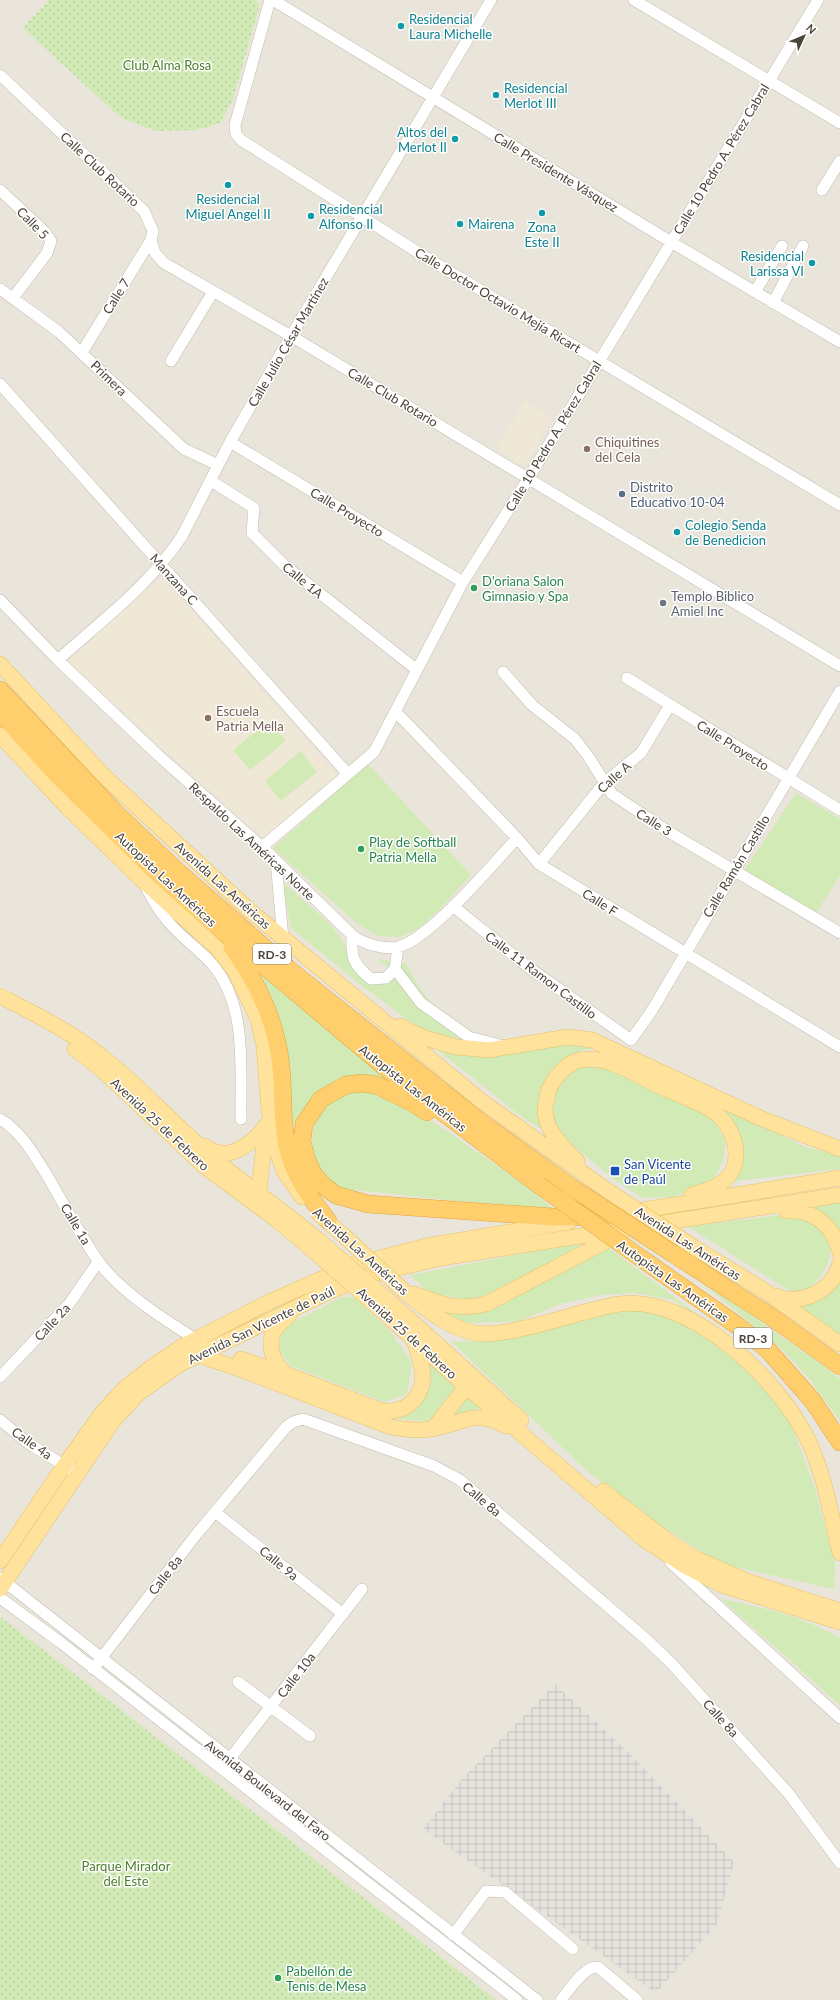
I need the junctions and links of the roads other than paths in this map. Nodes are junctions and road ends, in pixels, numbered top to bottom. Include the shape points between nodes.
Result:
1 (270, 0) edge
2 (273, 0) edge
3 (491, 0) edge
4 (634, 0) edge
5 (818, 0) edge
6 (0, 75) edge
7 (768, 80) junction
8 (434, 98) junction
9 (840, 123) edge
10 (840, 161) edge
11 (0, 190) edge
12 (822, 190) dead end
13 (361, 217) junction
14 (151, 240) junction
15 (671, 242) junction
16 (782, 246) dead end
17 (803, 246) dead end
18 (0, 289) edge
19 (213, 292) junction
20 (755, 292) junction
21 (13, 298) junction
22 (773, 303) junction
23 (291, 336) junction
24 (840, 342) edge
25 (82, 352) junction
26 (600, 360) junction
27 (171, 361) dead end
28 (0, 384) edge
29 (230, 442) junction
30 (218, 464) junction
31 (528, 479) junction
32 (211, 481) junction
33 (840, 505) edge
34 (162, 565) junction
35 (463, 582) junction
36 (0, 600) edge
37 (58, 660) junction
38 (0, 664) edge
39 (840, 666) edge
40 (417, 670) junction
41 (503, 672) dead end
42 (627, 678) dead end
43 (0, 690) edge
44 (840, 691) edge
45 (670, 705) junction
46 (0, 712) edge
47 (396, 712) junction
48 (0, 735) edge
49 (348, 774) junction
50 (789, 779) junction
51 (605, 782) junction
52 (840, 810) edge
53 (517, 838) junction
54 (262, 846) junction
55 (276, 861) junction
56 (539, 864) junction
57 (734, 869) junction
58 (139, 877) junction
59 (453, 906) junction
60 (206, 917) junction
61 (840, 933) edge
62 (352, 935) junction
63 (283, 939) junction
64 (398, 947) junction
65 (684, 954) junction
66 (396, 969) junction
67 (322, 972) junction
68 (0, 997) edge
69 (632, 1040) joint
70 (507, 1047) junction
71 (840, 1047) edge
72 (269, 1111) junction
73 (0, 1119) edge
74 (241, 1119) dead end
75 (179, 1126) junction
76 (265, 1128) junction
77 (840, 1150) edge
78 (840, 1178) edge
79 (539, 1185) junction
80 (608, 1191) junction
81 (840, 1195) edge
82 (258, 1199) junction
83 (662, 1206) junction
84 (607, 1216) junction
85 (707, 1217) junction
86 (328, 1221) junction
87 (634, 1227) junction
88 (840, 1253) edge
89 (98, 1262) junction
90 (840, 1263) edge
91 (404, 1291) junction
92 (765, 1292) junction
93 (382, 1303) junction
94 (296, 1308) junction
95 (414, 1340) junction
96 (189, 1342) junction
97 (840, 1344) edge
98 (204, 1352) junction
99 (837, 1362) edge
100 (288, 1375) junction
101 (0, 1377) edge
102 (470, 1382) junction
103 (0, 1420) edge
104 (432, 1429) junction
105 (529, 1439) junction
106 (840, 1442) edge
107 (70, 1469) junction
108 (215, 1512) junction
109 (645, 1540) junction
110 (840, 1553) edge
111 (0, 1561) edge
112 (2, 1583) edge
113 (362, 1589) dead end
114 (0, 1598) edge
115 (343, 1614) junction
116 (838, 1616) edge
117 (102, 1658) junction
118 (93, 1670) junction
119 (238, 1682) dead end
120 (271, 1706) junction
121 (840, 1718) edge
122 (310, 1736) dead end
123 (229, 1760) junction
124 (354, 1857) junction
125 (840, 1863) edge
126 (346, 1867) junction
127 (453, 1935) junction
128 (574, 1949) dead end
129 (518, 2000) edge
130 (537, 2000) edge
131 (561, 2000) edge
132 (638, 2000) edge

1 - 13 street, Calle Doctor Octavio Mejía Ricart via 235,125 236,134 241,140
2 - 8 street, Calle Presidente Vásquez
3 - 8 street, Calle Julio César Martínez
4 - 7 street
5 - 7 street, Calle 10 Pedro A. Pérez Cabral
6 - 14 street, Calle Club Rotario via 144,211 153,231
7 - 9 street
7 - 15 street, Calle 10 Pedro A. Pérez Cabral
8 - 13 street, Calle Julio César Martínez
8 - 15 street, Calle Presidente Vásquez
10 - 12 street
11 - 21 street, Calle 5 via 45,232 51,241 47,253
13 - 23 street, Calle Julio César Martínez
13 - 26 street, Calle Doctor Octavio Mejía Ricart
14 - 19 street, Calle Club Rotario via 155,253 164,263
14 - 25 street, Calle 7
15 - 20 street, Calle Presidente Vásquez
15 - 26 street, Calle 10 Pedro A. Pérez Cabral
16 - 20 street
17 - 22 street
18 - 21 street, Primera
19 - 23 street, Calle Club Rotario
19 - 27 street
20 - 22 street, Calle Presidente Vásquez
21 - 25 street, Primera
22 - 24 street, Calle Presidente Vásquez
23 - 29 street, Calle Julio César Martínez
23 - 31 street, Calle Club Rotario
25 - 30 street, Primera via 184,449
26 - 31 street, Calle 10 Pedro A. Pérez Cabral
26 - 33 street, Calle Doctor Octavio Mejía Ricart
28 - 34 street, Manzana C
29 - 30 street, Calle Julio César Martínez
29 - 35 street, Calle Proyecto
30 - 32 street, Calle Julio César Martínez
31 - 35 street, Calle 10 Pedro A. Pérez Cabral
31 - 39 street, Calle Club Rotario
32 - 34 street, Calle Julio César Martínez via 182,536
32 - 40 street, Calle 1A via 253,507 252,533 284,565
34 - 37 street, Calle Julio César Martínez
34 - 49 street, Manzana C
35 - 40 street, Calle 10 Pedro A. Pérez Cabral
36 - 37 street, Respaldo Las Américas Norte
37 - 54 street, Respaldo Las Américas Norte via 159,756
38 - 63 main road, Avenida Las Américas via 104,776
40 - 47 street, Calle 10 Pedro A. Pérez Cabral
41 - 51 street, Calle 3 via 532,705 575,739
42 - 45 street, Calle Proyecto
43 - 99 highway, Autopista Las Américas / RD-3, bridge via 116,813 176,870 291,971 483,1124 571,1187
44 - 50 street, Calle Ramón Castillo
45 - 50 street, Calle Proyecto
45 - 51 street, Calle A via 641,753
46 - 60 highway, Autopista Las Américas / RD-3 via 63,781
47 - 49 street, Calle 10 Pedro A. Pérez Cabral via 374,752
47 - 53 street, Calle F
48 - 58 main road, Avenida Las Américas via 67,807
49 - 54 street, Calle 10 Pedro A. Pérez Cabral
50 - 52 street, Calle Proyecto
50 - 57 street, Calle Ramón Castillo
51 - 56 street, Calle A
51 - 57 street, Calle 3 via 610,792 624,804
53 - 56 street, Calle F
53 - 59 street, Respaldo Las Américas Norte
54 - 55 street, Respaldo Las Américas Norte
55 - 62 street, Respaldo Las Américas Norte
55 - 63 street
56 - 65 street, Calle F
57 - 61 street, Calle 3
57 - 65 street, Calle Ramón Castillo
58 - 72 main road, Avenida Las Américas via 218,949 235,971 258,1019 264,1046
58 - 74 street via 163,916 213,964 226,985 239,1029
59 - 64 street, Respaldo Las Américas Norte via 414,940
59 - 69 street, Calle 11 Ramon Castillo via 528,967
60 - 79 highway, Autopista Las Américas / RD-3 via 399,1079
60 - 86 highway via 244,963 268,1011 276,1036 281,1067 287,1149 294,1169 309,1196
62 - 64 street, Respaldo Las Américas Norte via 382,947
62 - 66 street via 352,951 357,968 371,979 386,978
63 - 67 main road, Avenida Las Américas
64 - 66 street
65 - 69 street, Calle Ramón Castillo
65 - 71 street, Calle F
66 - 70 street via 421,1003 469,1037
67 - 70 main road via 404,1029 425,1038 456,1047 489,1050
67 - 80 main road, Avenida Las Américas via 480,1100
68 - 75 main road, Avenida 25 de Febrero via 60,1026 101,1055
68 - 82 main road, Avenida 25 de Febrero via 101,1069 204,1166
70 - 77 main road via 567,1037 592,1040 760,1118
72 - 76 main road
72 - 86 main road, Avenida Las Américas via 278,1155 285,1173 304,1201
73 - 89 street, Calle 1a via 9,1124 30,1147
75 - 76 main road via 208,1149 219,1153 239,1150
75 - 82 main road, Avenida 25 de Febrero
76 - 82 main road
78 - 83 main road, Avenida San Vicente de Paúl
79 - 84 highway via 413,1103 376,1085 346,1085 321,1099 304,1124 302,1140 309,1164 314,1175 336,1195 368,1204 403,1207 553,1217
79 - 106 highway, Autopista Las Américas / RD-3, bridge via 768,1350 813,1401
80 - 83 main road via 558,1141 550,1128 545,1111 550,1086 568,1065 579,1060 603,1059 716,1113 731,1131 735,1139 735,1164 729,1176 718,1185
80 - 92 main road, Avenida Las Américas, bridge
81 - 85 main road, Avenida San Vicente de Paúl
82 - 93 main road, Avenida 25 de Febrero, bridge
83 - 84 main road, Avenida San Vicente de Paúl
84 - 96 main road, Avenida San Vicente de Paúl via 426,1246 353,1265 269,1302
85 - 87 main road, Avenida San Vicente de Paúl
85 - 88 main road via 796,1210 807,1212 830,1231
86 - 91 main road, Avenida Las Américas, bridge
87 - 91 main road via 486,1304 454,1308
87 - 94 main road, Avenida San Vicente de Paúl via 434,1259 369,1275
89 - 96 street, Calle 1a via 117,1282
89 - 101 street, Calle 2a via 69,1304
90 - 92 main road via 833,1279 817,1294 794,1300
91 - 110 main road, Avenida Las Américas via 435,1316 468,1332 492,1334 511,1331 596,1308 621,1304 657,1306 686,1316 755,1367 790,1409 817,1463
92 - 97 main road, Avenida Las Américas
93 - 95 main road, Avenida 25 de Febrero
93 - 102 main road, Avenida 25 de Febrero
94 - 98 main road, Avenida San Vicente de Paúl
94 - 100 main road via 278,1326 271,1341 272,1355 280,1369
95 - 100 main road via 424,1375 423,1387 405,1408 392,1412 382,1411
95 - 102 main road, Avenida 25 de Febrero
96 - 98 street, Calle 1a
96 - 107 main road, Avenida San Vicente de Paúl via 149,1368 124,1389 102,1413
98 - 100 main road
98 - 104 main road via 237,1368 392,1427 412,1431
98 - 107 main road, Avenida San Vicente de Paúl via 162,1375 139,1393
102 - 104 main road
102 - 105 main road, Avenida 25 de Febrero
102 - 116 main road, Avenida 25 de Febrero via 672,1544 747,1581
103 - 107 street, Calle 4a
104 - 105 main road via 469,1418 489,1418
105 - 109 main road, Avenida 25 de Febrero
107 - 111 main road, Avenida San Vicente de Paúl
107 - 112 main road, Avenida San Vicente de Paúl
108 - 115 street, Calle 9a
108 - 117 street, Calle 8a
108 - 125 street, Calle 8a via 286,1427 303,1419 434,1466 460,1480 672,1664 789,1794
109 - 116 main road, Avenida 25 de Febrero via 685,1566 722,1585
109 - 121 street
112 - 117 street, Avenida Boulevard del Faro
113 - 115 street, Calle 10a
114 - 118 street, Avenida Boulevard del Faro
115 - 120 street, Calle 10a
117 - 118 street, Calle 8a
117 - 123 street, Avenida Boulevard del Faro
118 - 126 street, Avenida Boulevard del Faro
119 - 120 street
120 - 122 street
120 - 123 street, Calle 10a
123 - 124 street, Avenida Boulevard del Faro
124 - 126 street
124 - 127 street, Avenida Boulevard del Faro
126 - 129 street, Avenida Boulevard del Faro
127 - 128 street via 486,1891 505,1892
127 - 130 street, Avenida Boulevard del Faro
131 - 132 street via 587,1969 593,1966 598,1967

